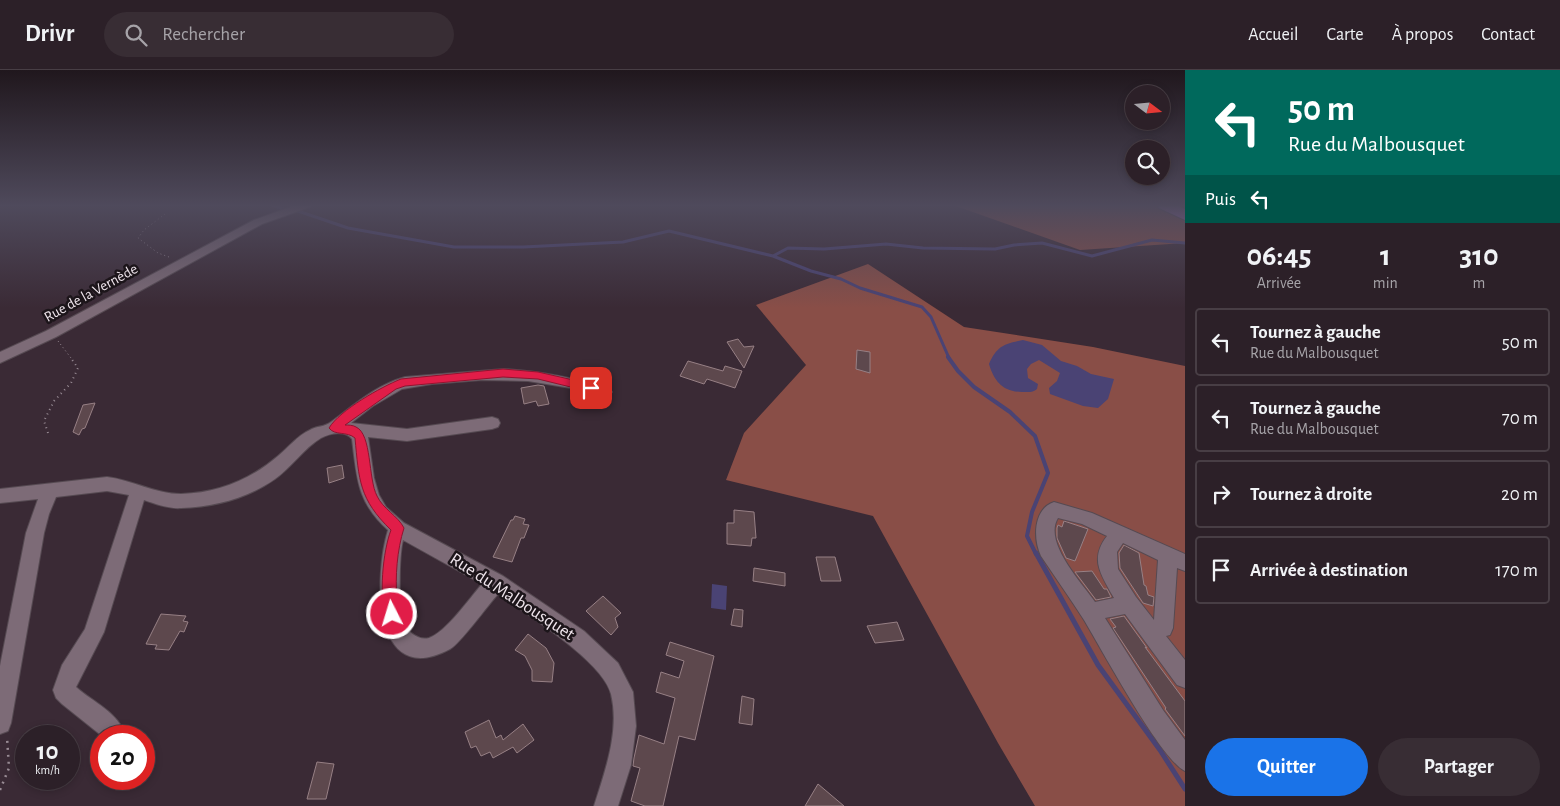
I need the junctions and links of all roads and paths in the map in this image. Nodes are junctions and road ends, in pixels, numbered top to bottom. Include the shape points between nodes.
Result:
1 (140, 239) edge
2 (225, 239) edge
3 (181, 262) junction
4 (51, 334) junction
5 (0, 358) edge
6 (604, 392) dead end
7 (492, 423) dead end
8 (335, 428) junction
9 (354, 430) junction
10 (48, 433) dead end
11 (51, 489) junction
12 (139, 492) junction
13 (0, 496) edge
14 (398, 528) junction
15 (1120, 533) junction
16 (1177, 559) edge
17 (496, 582) junction
18 (1129, 604) junction
19 (1090, 612) junction
20 (1150, 632) junction
21 (1185, 677) edge
22 (2, 722) edge
23 (108, 725) edge
24 (1185, 759) edge
25 (0, 790) edge
26 (606, 806) edge

1 - 3 path via 158,253
2 - 3 street, Rue de la Vernède
3 - 4 street, Rue de la Vernède
4 - 5 street, Rue de la Vernède
4 - 10 path via 78,368 71,384 54,400 44,421
6 - 8 street via 546,377 503,373 404,382 345,417
7 - 9 street via 407,435
8 - 9 street
8 - 12 street via 315,434 269,474 240,490 180,501
9 - 14 street, Rue du Malbousquet via 360,437 371,497 380,512
11 - 12 street via 106,484
11 - 13 street
11 - 22 street via 35,532
12 - 23 street via 94,632 64,690
14 - 17 street, Rue du Malbousquet
14 - 17 street via 392,544 390,599 395,629 409,645 426,650 445,640
15 - 16 street
15 - 18 street via 1106,550 1109,571
15 - 19 street via 1054,509 1045,524 1048,550
16 - 20 street via 1163,628
17 - 26 street, Rue du Malbousquet via 576,638 611,670 622,692 625,726 619,765
18 - 19 lane
18 - 20 street
19 - 24 lane via 1155,718
20 - 21 street
22 - 25 path via 9,768

